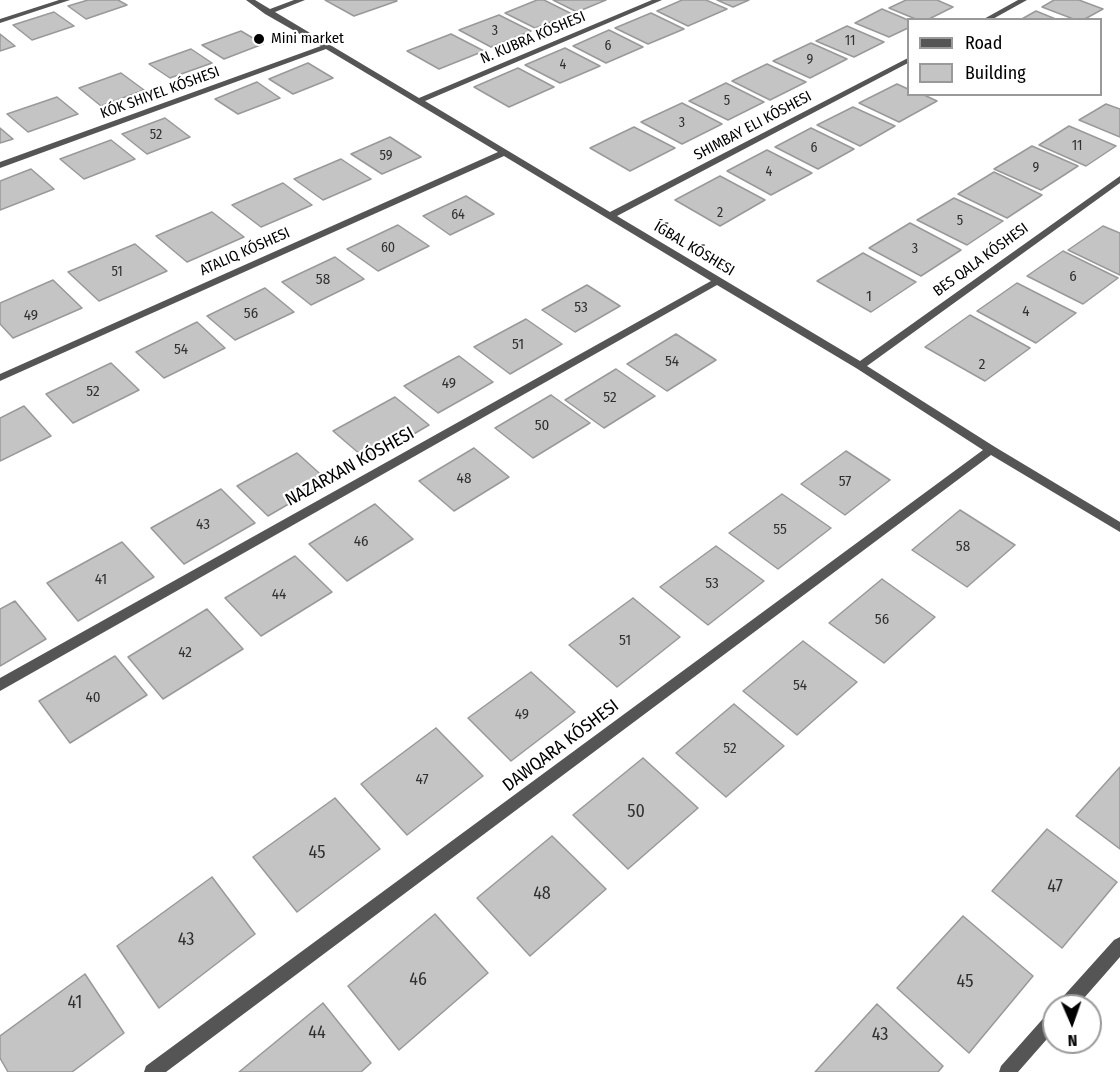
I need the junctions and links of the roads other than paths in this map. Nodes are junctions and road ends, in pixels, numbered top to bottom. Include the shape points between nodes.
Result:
1 (66, 0) edge
2 (250, 0) edge
3 (301, 0) edge
4 (658, 0) edge
5 (1023, 0) edge
6 (268, 12) junction
7 (990, 18) edge
8 (0, 21) edge
9 (328, 46) junction
10 (907, 61) edge
11 (418, 101) junction
12 (503, 153) junction
13 (0, 165) edge
14 (1120, 179) edge
15 (610, 216) junction
16 (717, 280) junction
17 (860, 366) junction
18 (0, 378) edge
19 (991, 450) junction
20 (1120, 528) edge
21 (0, 685) edge
22 (1120, 945) edge
23 (1077, 994) edge
24 (1042, 1033) edge
25 (152, 1072) edge
26 (1007, 1072) edge

1 - 8 street
2 - 6 street, ÍǴBAL KÓSHESI
3 - 6 street
4 - 11 street, N. KUBRA KÓSHESI
5 - 7 street
6 - 9 street, ÍǴBAL KÓSHESI
9 - 11 street, ÍǴBAL KÓSHESI
9 - 13 street, KÓK SHIYEL KÓSHESI
10 - 15 street
11 - 12 street, ÍǴBAL KÓSHESI
12 - 15 street, ÍǴBAL KÓSHESI
12 - 18 street
14 - 17 street, BES QALA KÓSHESI
15 - 16 street, ÍǴBAL KÓSHESI
16 - 17 street, ÍǴBAL KÓSHESI
16 - 21 street, NAZARXAN KÓSHESI
17 - 19 street, ÍǴBAL KÓSHESI
19 - 20 street, ÍǴBAL KÓSHESI
19 - 25 street, DAWQARA KÓSHESI
22 - 23 street
24 - 26 street

